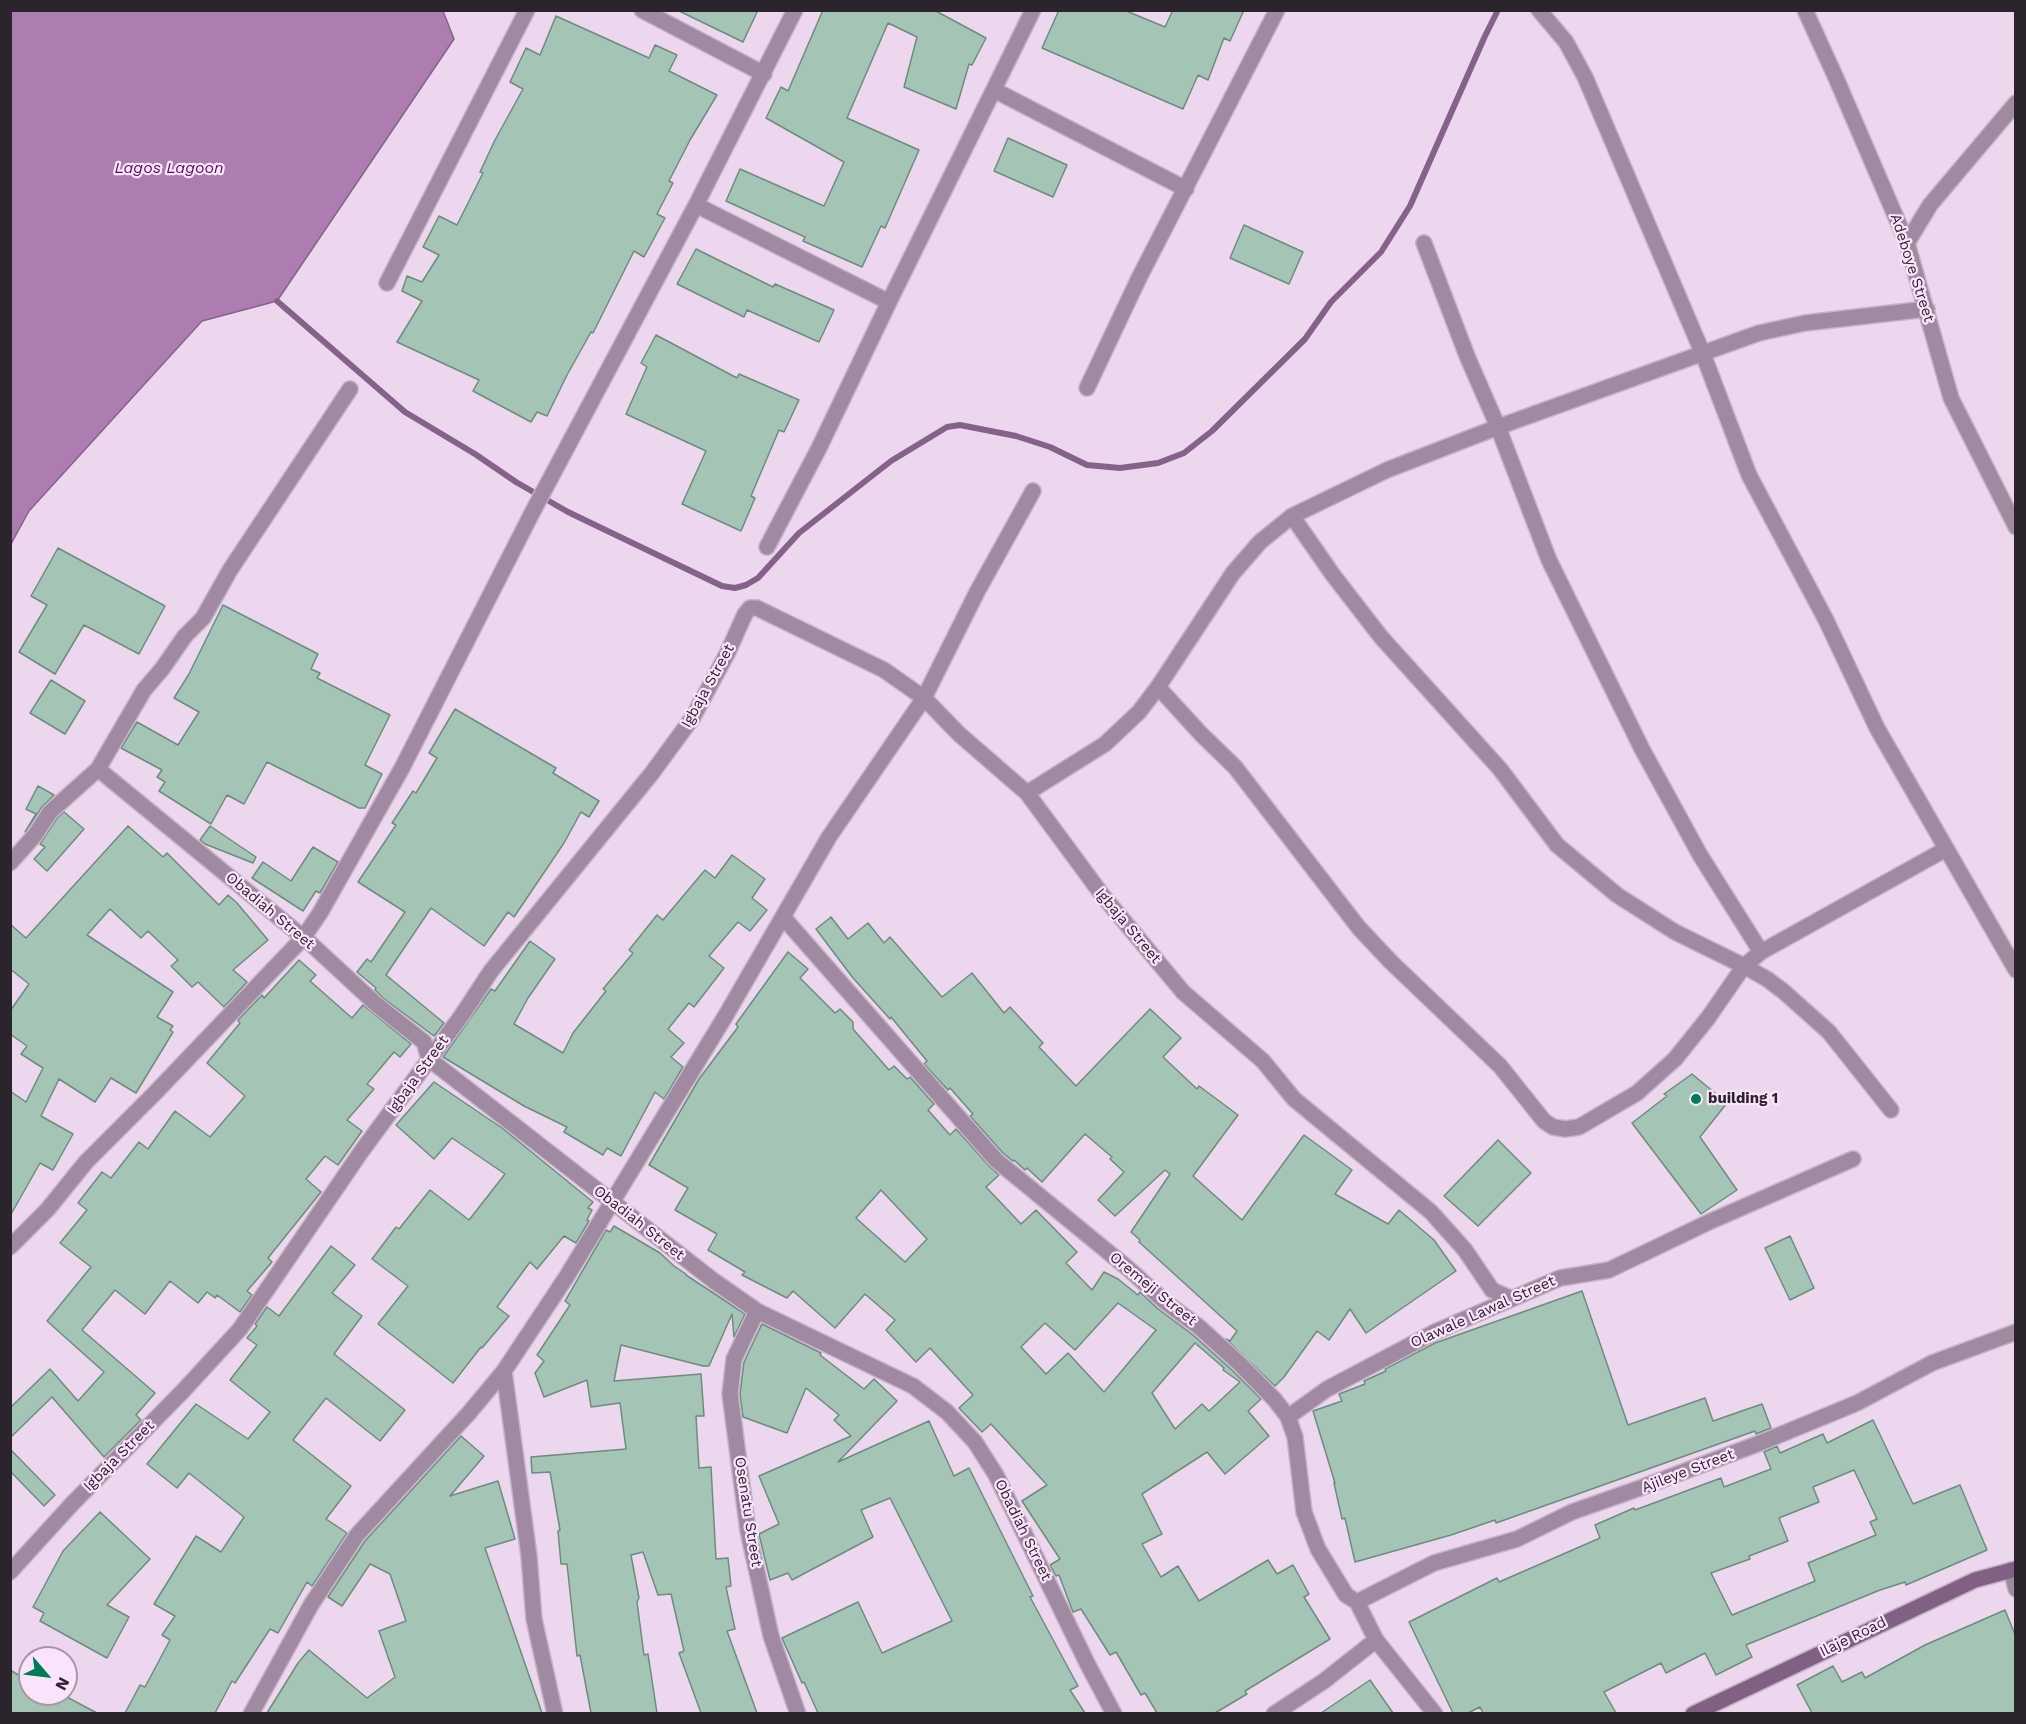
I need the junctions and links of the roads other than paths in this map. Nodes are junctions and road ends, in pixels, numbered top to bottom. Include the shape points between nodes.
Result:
1 (527, 10) edge
2 (642, 10) edge
3 (795, 10) edge
4 (1033, 10) edge
5 (1277, 10) edge
6 (1539, 10) edge
7 (1805, 10) edge
8 (764, 74) junction
9 (994, 90) junction
10 (2016, 103) edge
11 (1186, 189) junction
12 (696, 205) junction
13 (1424, 243) dead end
14 (1907, 243) junction
15 (387, 283) dead end
16 (889, 302) junction
17 (1927, 309) junction
18 (1703, 354) junction
19 (1087, 388) dead end
20 (350, 389) dead end
21 (1498, 427) junction
22 (1033, 490) dead end
23 (1292, 516) junction
24 (2016, 527) edge
25 (767, 547) dead end
26 (1158, 687) junction
27 (924, 698) junction
28 (98, 769) junction
29 (1027, 794) junction
30 (1946, 849) junction
31 (10, 863) edge
32 (783, 917) junction
33 (303, 938) junction
34 (1761, 952) junction
35 (1744, 966) junction
36 (2016, 970) edge
37 (429, 1059) junction
38 (1891, 1110) dead end
39 (1853, 1159) dead end
40 (613, 1202) junction
41 (10, 1247) edge
42 (1510, 1298) junction
43 (757, 1311) junction
44 (2016, 1332) edge
45 (504, 1371) junction
46 (1288, 1417) junction
47 (2013, 1569) edge
48 (10, 1572) edge
49 (2016, 1589) edge
50 (1357, 1602) junction
51 (1377, 1640) junction
52 (251, 1713) edge
53 (555, 1713) edge
54 (798, 1713) edge
55 (1114, 1713) edge
56 (1274, 1713) edge
57 (1435, 1713) edge
58 (1693, 1713) edge

1 - 15 street
2 - 8 street
3 - 8 street
4 - 9 street
5 - 11 street
6 - 18 street via 1566,42 1585,77
7 - 14 street, Adeboye Street
8 - 12 street
9 - 11 street
9 - 16 street
10 - 14 street via 1930,206
11 - 19 street
12 - 16 street
12 - 33 street via 397,778
13 - 21 street
14 - 17 street, Adeboye Street
16 - 25 street
17 - 18 street via 1805,323 1759,333
17 - 24 street, Adeboye Street via 1950,398
18 - 21 street
18 - 30 street via 1749,475 1827,620 1877,728
20 - 28 street via 230,570 203,618 144,690
21 - 23 street via 1387,470
21 - 34 street via 1549,560 1642,749 1700,855
22 - 27 street
23 - 26 street via 1260,542 1233,573
23 - 35 street via 1381,637 1500,769 1557,845 1617,895 1674,932
26 - 29 street via 1105,744
26 - 35 street via 1235,767 1359,928 1500,1065 1553,1127 1579,1127 1637,1093 1675,1059
27 - 29 street, Igbaja Street
27 - 32 street via 829,837
27 - 37 street, Igbaja Street via 884,669 750,608 693,717 491,971
28 - 31 street via 50,812
28 - 33 street, Obadiah Street
29 - 42 street, Igbaja Street via 1103,897 1184,992 1263,1061 1294,1099 1431,1212 1465,1250 1492,1290
30 - 34 street
30 - 36 street
32 - 40 street
32 - 46 street, Oremeji Street via 996,1160 1199,1327 1240,1364
33 - 37 street, Obadiah Street via 424,1042
33 - 41 street via 86,1162
34 - 35 street
35 - 38 street via 1783,992 1829,1032
37 - 40 street, Obadiah Street
37 - 48 street, Igbaja Street via 240,1329
39 - 42 street, Olawale Lawal Street via 1609,1270 1560,1278
40 - 43 street, Obadiah Street
40 - 45 street
42 - 46 street, Olawale Lawal Street via 1378,1360
43 - 54 street, Osenatu Street via 734,1359 730,1394 748,1531 771,1636
43 - 55 street, Obadiah Street via 913,1386 947,1412 975,1442 996,1475
44 - 50 street, Ajileye Street via 1932,1363 1857,1403 1760,1443 1572,1512 1517,1539 1434,1563
45 - 52 street via 357,1535 311,1605
45 - 53 street via 534,1619
46 - 50 street, Oremeji Street via 1298,1454 1304,1512 1318,1549 1346,1595
47 - 49 street
47 - 58 street, Ilaje Road via 1975,1580
50 - 51 street, Oremeji Street
51 - 56 street
51 - 57 street, Oremeji Street

